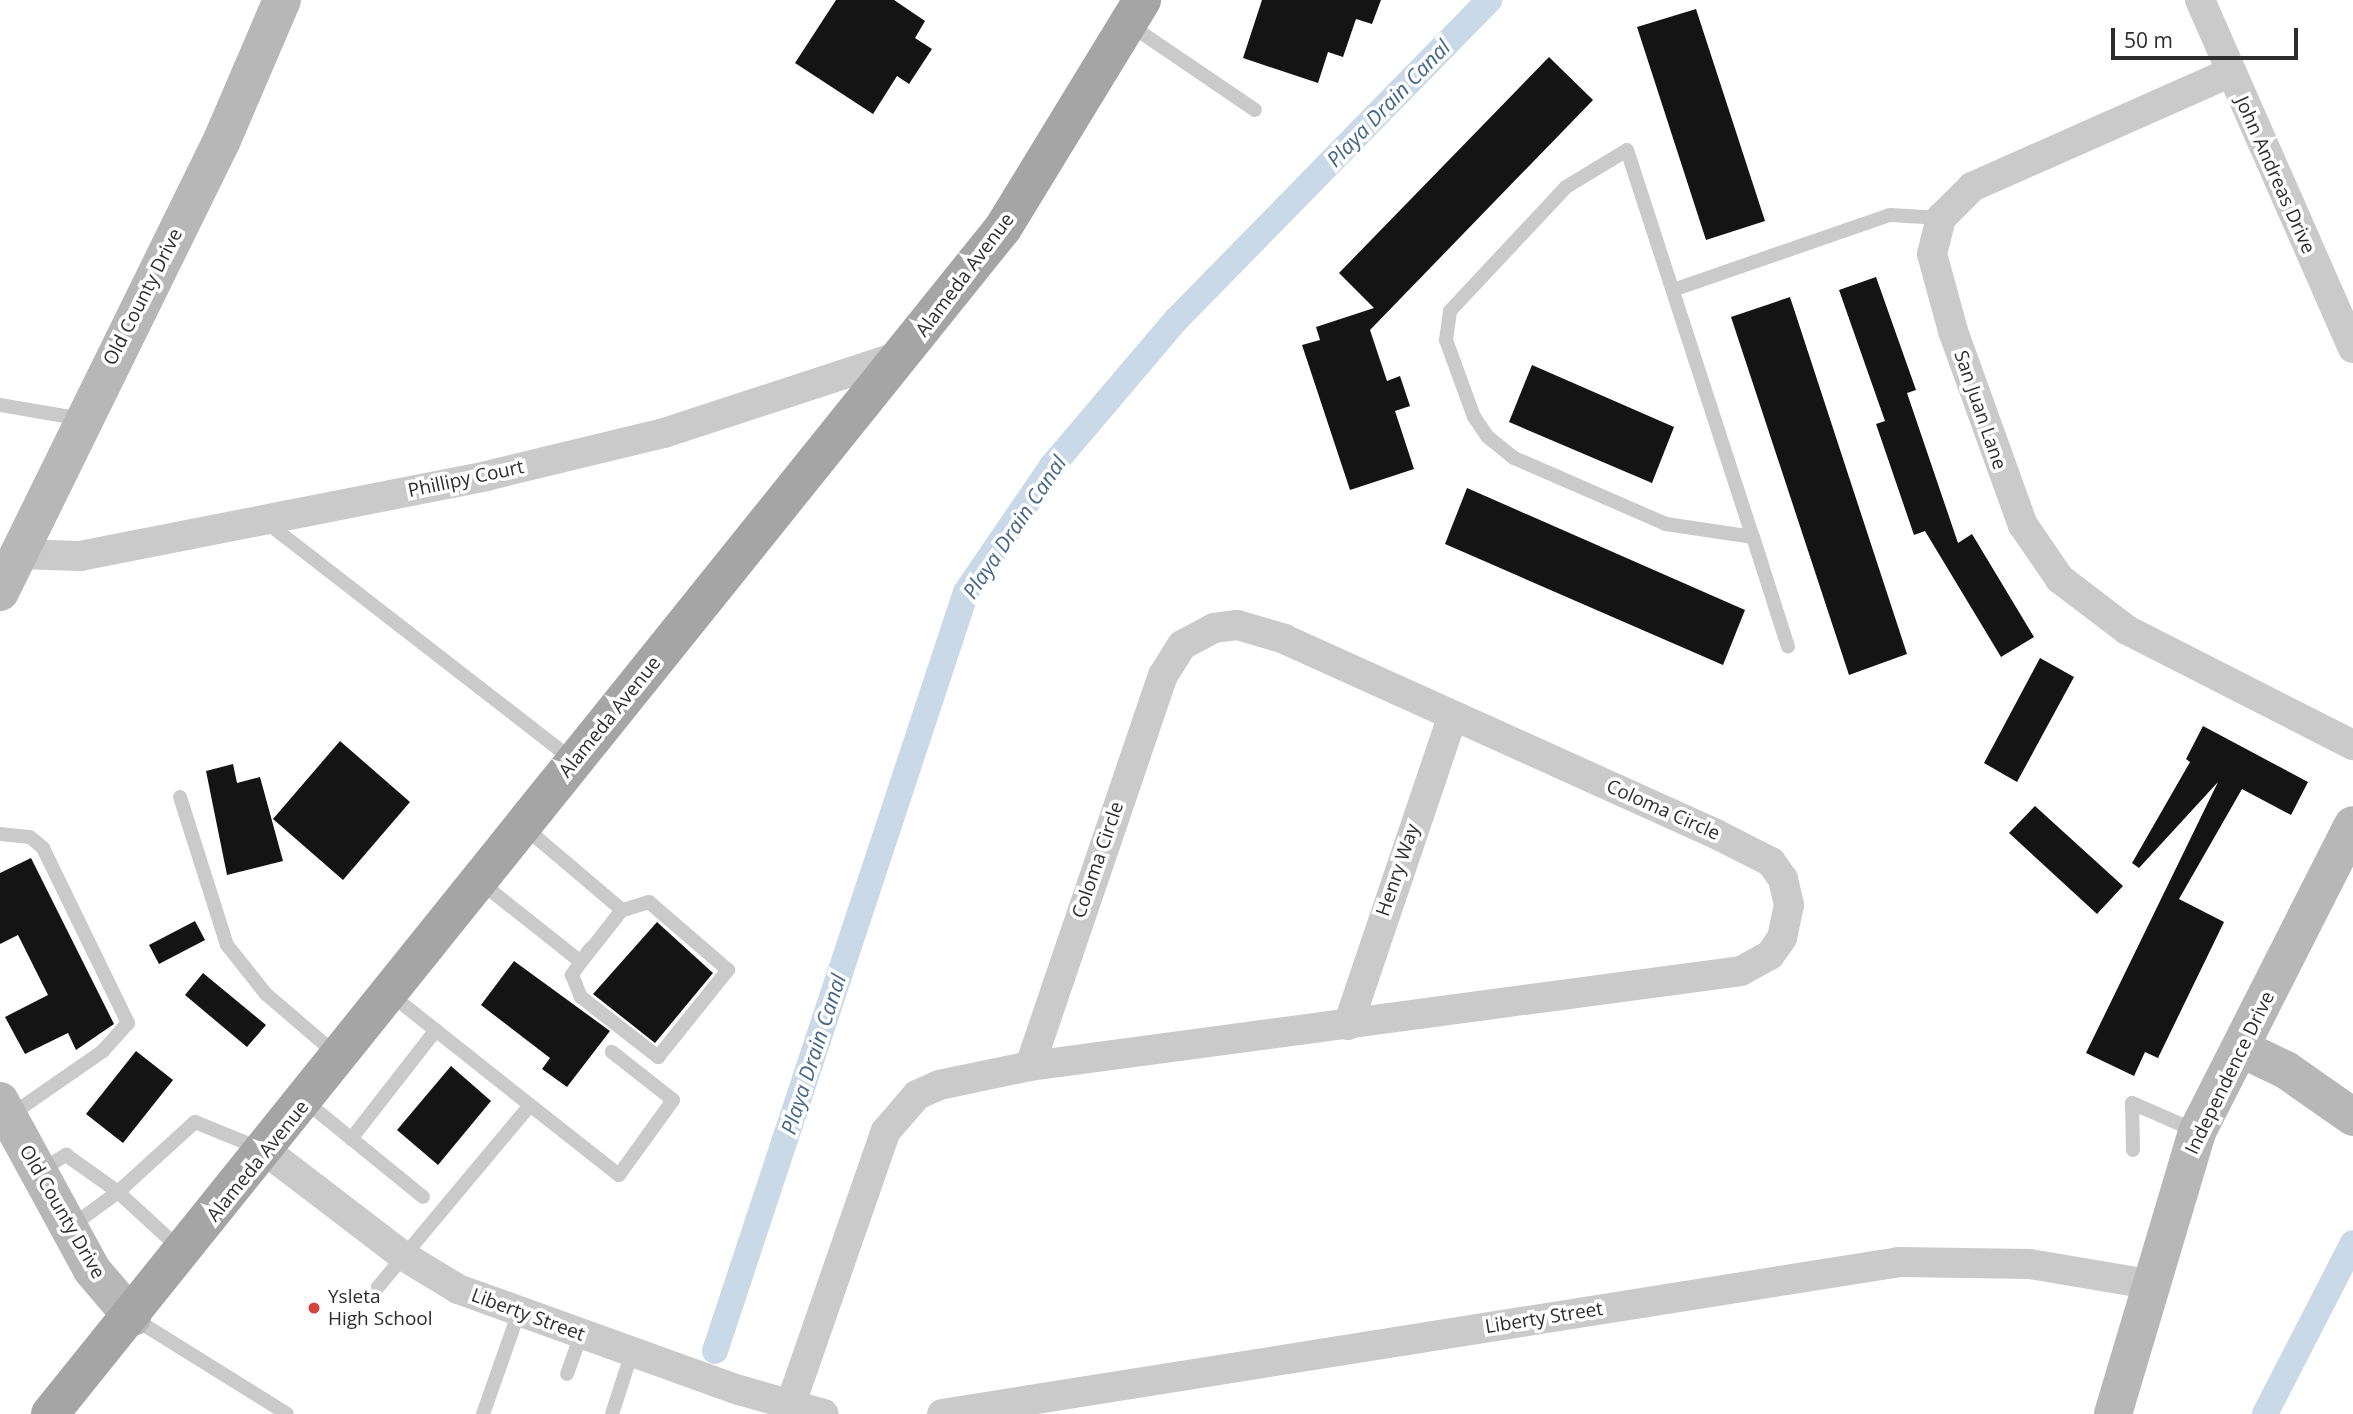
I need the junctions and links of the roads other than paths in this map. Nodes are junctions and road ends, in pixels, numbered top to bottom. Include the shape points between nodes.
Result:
1 (282, 0) edge
2 (2200, 0) edge
3 (1136, 12) edge
4 (2230, 73) junction
5 (1255, 110) dead end
6 (1941, 218) junction
7 (1672, 290) junction
8 (2353, 348) edge
9 (904, 355) junction
10 (0, 405) edge
11 (83, 419) junction
12 (267, 522) junction
13 (1753, 537) junction
14 (18, 554) junction
15 (0, 592) edge
16 (1788, 647) dead end
17 (1452, 717) junction
18 (2353, 745) edge
19 (574, 761) junction
20 (180, 797) dead end
21 (523, 825) junction
22 (2353, 825) edge
23 (0, 834) edge
24 (479, 881) junction
25 (622, 909) junction
26 (590, 949) junction
27 (390, 994) junction
28 (1348, 1025) junction
29 (436, 1030) junction
30 (2242, 1049) junction
31 (612, 1052) dead end
32 (340, 1058) junction
33 (1030, 1066) junction
34 (305, 1101) junction
35 (530, 1104) junction
36 (4, 1109) edge
37 (2353, 1117) edge
38 (2197, 1132) junction
39 (351, 1139) junction
40 (266, 1150) junction
41 (2133, 1150) dead end
42 (36, 1173) junction
43 (118, 1192) junction
44 (424, 1197) dead end
45 (68, 1229) junction
46 (184, 1252) junction
47 (402, 1255) junction
48 (2148, 1284) junction
49 (378, 1287) dead end
50 (519, 1312) junction
51 (132, 1317) junction
52 (581, 1335) junction
53 (632, 1352) junction
54 (567, 1374) dead end
55 (751, 1404) edge
56 (790, 1406) junction
57 (50, 1414) edge
58 (286, 1414) edge
59 (483, 1414) edge
60 (612, 1414) edge
61 (824, 1414) edge
62 (942, 1414) edge
63 (2113, 1414) edge

1 - 11 street, Old County Drive via 222,140
2 - 4 street, John Andreas Drive
3 - 5 lane
3 - 9 main road, Alameda Avenue via 1010,218
4 - 6 street via 1972,187
4 - 8 street, John Andreas Drive
6 - 7 lane via 1890,215
6 - 18 street, San Juan Lane via 1932,254 1936,275 1990,441 2023,526 2040,553 2084,601 2127,630
7 - 13 lane
7 - 13 lane via 1627,150 1566,187 1450,311 1446,340 1474,417 1487,436 1514,458 1666,524
9 - 12 street, Phillipy Court via 664,433
9 - 19 main road, Alameda Avenue
10 - 11 lane
11 - 14 street, Old County Drive
12 - 14 street, Phillipy Court via 80,556
12 - 19 lane
13 - 16 lane
14 - 15 street, Old County Drive
17 - 28 street, Henry Way
17 - 28 street, Coloma Circle via 1764,858 1783,879 1789,905 1782,938 1770,955 1741,971
17 - 33 street, Coloma Circle via 1250,628 1214,628 1182,645 1163,675
19 - 21 main road, Alameda Avenue
20 - 32 lane via 211,904 237,962
21 - 24 main road, Alameda Avenue
21 - 25 lane
22 - 30 street, Independence Drive
23 - 36 lane via 30,837 43,848 128,1023 103,1051
24 - 26 lane via 581,961
24 - 27 main road, Alameda Avenue
25 - 26 lane
25 - 26 lane via 649,902 728,970 658,1056 581,997 572,975
27 - 29 lane
27 - 32 main road, Alameda Avenue
28 - 33 street, Coloma Circle
29 - 35 lane
29 - 39 lane
30 - 37 street via 2286,1070
30 - 38 street, Independence Drive
31 - 35 lane via 673,1100 619,1175
32 - 34 main road, Alameda Avenue
33 - 56 street, Coloma Circle via 939,1085 899,1111 886,1131
34 - 39 lane
34 - 40 main road, Alameda Avenue
35 - 47 lane
36 - 42 street, Old County Drive
38 - 41 lane via 2132,1103
38 - 48 street, Independence Drive
39 - 44 lane
40 - 43 lane via 195,1122
40 - 46 main road, Alameda Avenue
40 - 47 street, Liberty Street
42 - 43 lane via 66,1155
42 - 45 street, Old County Drive
43 - 45 lane
43 - 46 lane
45 - 51 street, Old County Drive via 92,1270
46 - 51 main road, Alameda Avenue
47 - 49 lane
47 - 50 street, Liberty Street via 458,1289
48 - 62 street, Liberty Street via 2030,1264 1899,1262
48 - 63 street, Independence Drive
50 - 52 street, Liberty Street
50 - 59 lane
51 - 57 main road, Alameda Avenue
51 - 58 lane
52 - 53 street, Liberty Street
52 - 54 lane
53 - 55 street, Liberty Street
53 - 60 lane
55 - 56 street, Liberty Street
56 - 61 street, Liberty Street

